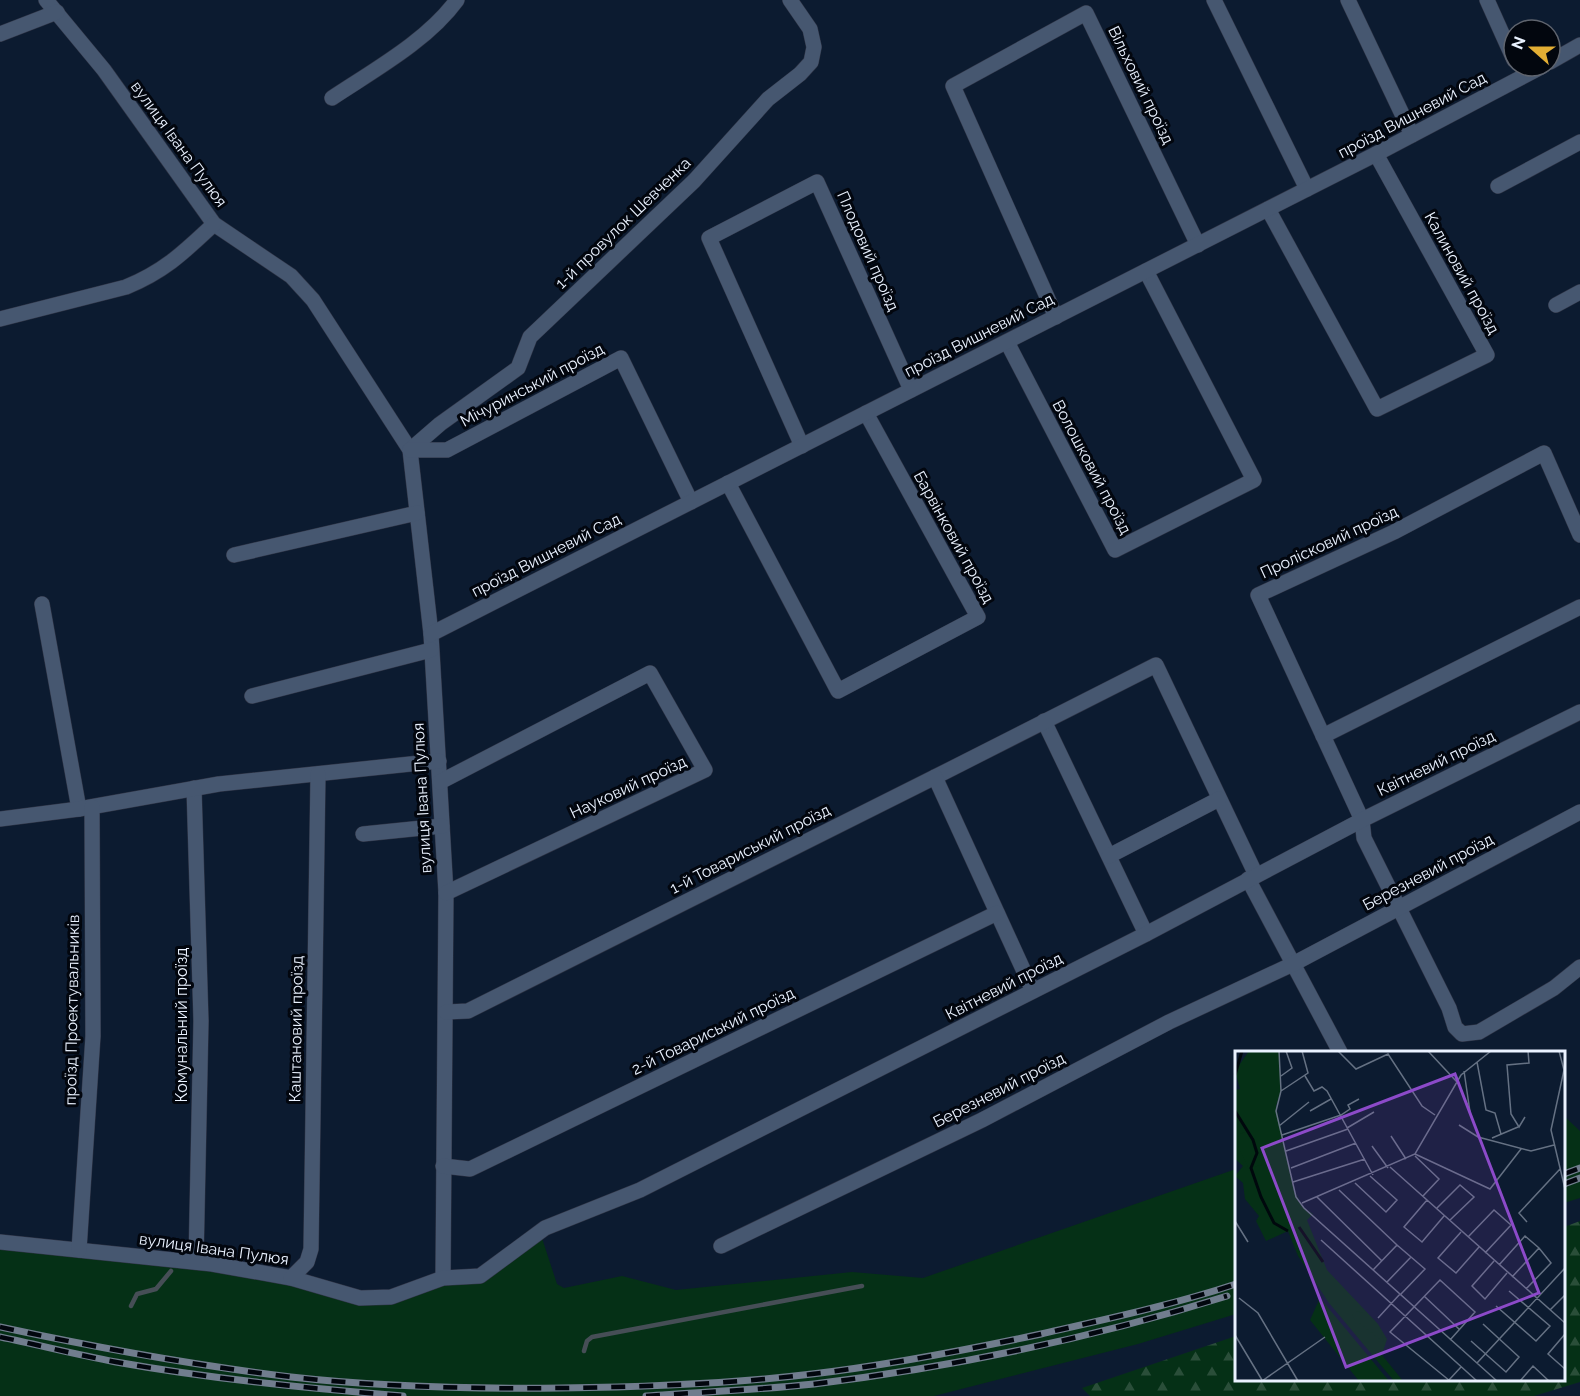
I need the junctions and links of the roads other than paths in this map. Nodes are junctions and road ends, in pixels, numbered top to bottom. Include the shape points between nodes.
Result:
1 (457, 0) edge
2 (790, 0) edge
3 (1214, 0) edge
4 (1348, 0) edge
5 (1487, 0) edge
6 (52, 6) edge
7 (1502, 33) edge
8 (0, 34) edge
9 (1580, 45) edge
10 (1562, 55) edge
11 (1509, 78) edge
12 (332, 98) dead end
13 (1412, 135) junction
14 (1580, 142) edge
15 (1377, 154) junction
16 (1498, 186) dead end
17 (1307, 189) junction
18 (1268, 209) junction
19 (214, 224) junction
20 (1198, 244) junction
21 (1146, 271) junction
22 (1580, 292) edge
23 (1556, 305) dead end
24 (1056, 317) junction
25 (0, 319) edge
26 (1007, 342) junction
27 (911, 390) junction
28 (866, 413) junction
29 (802, 446) junction
30 (410, 450) junction
31 (728, 483) junction
32 (692, 502) junction
33 (417, 513) junction
34 (1580, 535) edge
35 (234, 555) dead end
36 (42, 604) dead end
37 (1580, 608) edge
38 (431, 634) junction
39 (431, 650) junction
40 (252, 696) dead end
41 (1580, 712) edge
42 (1044, 721) junction
43 (1323, 735) junction
44 (439, 761) junction
45 (318, 774) junction
46 (935, 777) junction
47 (440, 782) junction
48 (194, 788) junction
49 (1219, 799) junction
50 (85, 808) junction
51 (1580, 812) edge
52 (0, 819) edge
53 (1362, 820) junction
54 (442, 826) junction
55 (363, 834) dead end
56 (1109, 856) junction
57 (1252, 877) junction
58 (446, 892) junction
59 (1400, 907) junction
60 (997, 913) junction
61 (1146, 934) junction
62 (1293, 964) junction
63 (1580, 967) edge
64 (1033, 992) junction
65 (446, 1012) junction
66 (1339, 1051) edge
67 (443, 1166) junction
68 (0, 1242) edge
69 (721, 1246) dead end
70 (79, 1250) junction
71 (196, 1262) junction
72 (291, 1278) junction
73 (443, 1278) junction

1 - 12 street via 405,49
2 - 30 street, 1-й провулок Шевченка via 810,29 814,47 811,62 768,99 694,181 530,337 518,368
3 - 17 street
4 - 13 street
5 - 7 street
6 - 8 street
6 - 19 street, вулиця Івана Пулюя via 104,70
9 - 10 street
11 - 13 street, проїзд Вишневий Сад
13 - 15 street, проїзд Вишневий Сад
14 - 16 street
15 - 17 street, проїзд Вишневий Сад
15 - 18 street, Калиновий проїзд via 1486,355 1377,409
17 - 18 street, проїзд Вишневий Сад
18 - 20 street, проїзд Вишневий Сад
19 - 25 street via 167,267 146,279
19 - 30 street, вулиця Івана Пулюя via 291,276 313,300
20 - 21 street, проїзд Вишневий Сад
20 - 24 street, Вільховий проїзд via 1086,13 953,86
21 - 24 street, проїзд Вишневий Сад
21 - 26 street, Волошковий проїзд via 1254,480 1115,550
22 - 23 street
24 - 26 street, проїзд Вишневий Сад
26 - 27 street, проїзд Вишневий Сад
27 - 28 street, проїзд Вишневий Сад
27 - 29 street, Плодовий проїзд via 817,182 709,238
28 - 29 street, проїзд Вишневий Сад
28 - 31 street, Барвінковий проїзд via 978,617 838,691
29 - 31 street, проїзд Вишневий Сад
30 - 32 street, Мічуринський проїзд via 447,450 621,358
30 - 33 street, вулиця Івана Пулюя
31 - 32 street, проїзд Вишневий Сад
32 - 38 street, проїзд Вишневий Сад
33 - 35 street
33 - 38 street, вулиця Івана Пулюя
34 - 43 street, Пролісковий проїзд via 1544,453 1394,532 1258,595
36 - 50 street, проїзд Проектувальників
37 - 43 street
38 - 39 street, вулиця Івана Пулюя
39 - 40 street
39 - 44 street, вулиця Івана Пулюя
41 - 53 street, Квітневий проїзд
42 - 46 street, 1-й Товариський проїзд
42 - 49 street, 1-й Товариський проїзд via 1156,664
42 - 56 street
43 - 53 street, Пролісковий проїзд
44 - 45 street
44 - 47 street, вулиця Івана Пулюя
45 - 48 street
45 - 72 street, Каштановий проїзд via 311,1249 307,1262
46 - 60 street
46 - 65 street, 1-й Товариський проїзд via 468,1011
47 - 54 street, вулиця Івана Пулюя
47 - 58 street, Науковий проїзд via 650,673 705,770
48 - 50 street
48 - 71 street, Комунальний проїзд via 201,1021
49 - 56 street
49 - 57 street
50 - 52 street
50 - 70 street, проїзд Проектувальників via 93,1036
51 - 59 street, Березневий проїзд
53 - 57 street, Квітневий проїзд
53 - 59 street, Пролісковий проїзд via 1365,838
54 - 55 street
54 - 58 street, вулиця Івана Пулюя
56 - 61 street
57 - 61 street, Квітневий проїзд
57 - 62 street
58 - 65 street, вулиця Івана Пулюя
59 - 62 street, Березневий проїзд
59 - 63 street, Пролісковий проїзд via 1455,1027 1462,1034 1479,1032 1554,988
60 - 64 street
60 - 67 street, 2-й Товариський проїзд via 470,1169
61 - 64 street, Квітневий проїзд
62 - 66 street
62 - 69 street, Березневий проїзд
64 - 73 street, Квітневий проїзд via 640,1190 545,1228 480,1276
65 - 67 street, вулиця Івана Пулюя
67 - 73 street, вулиця Івана Пулюя
68 - 70 street, вулиця Івана Пулюя
70 - 71 street, вулиця Івана Пулюя
71 - 72 street, вулиця Івана Пулюя
72 - 73 street, вулиця Івана Пулюя via 370,1299 391,1297

